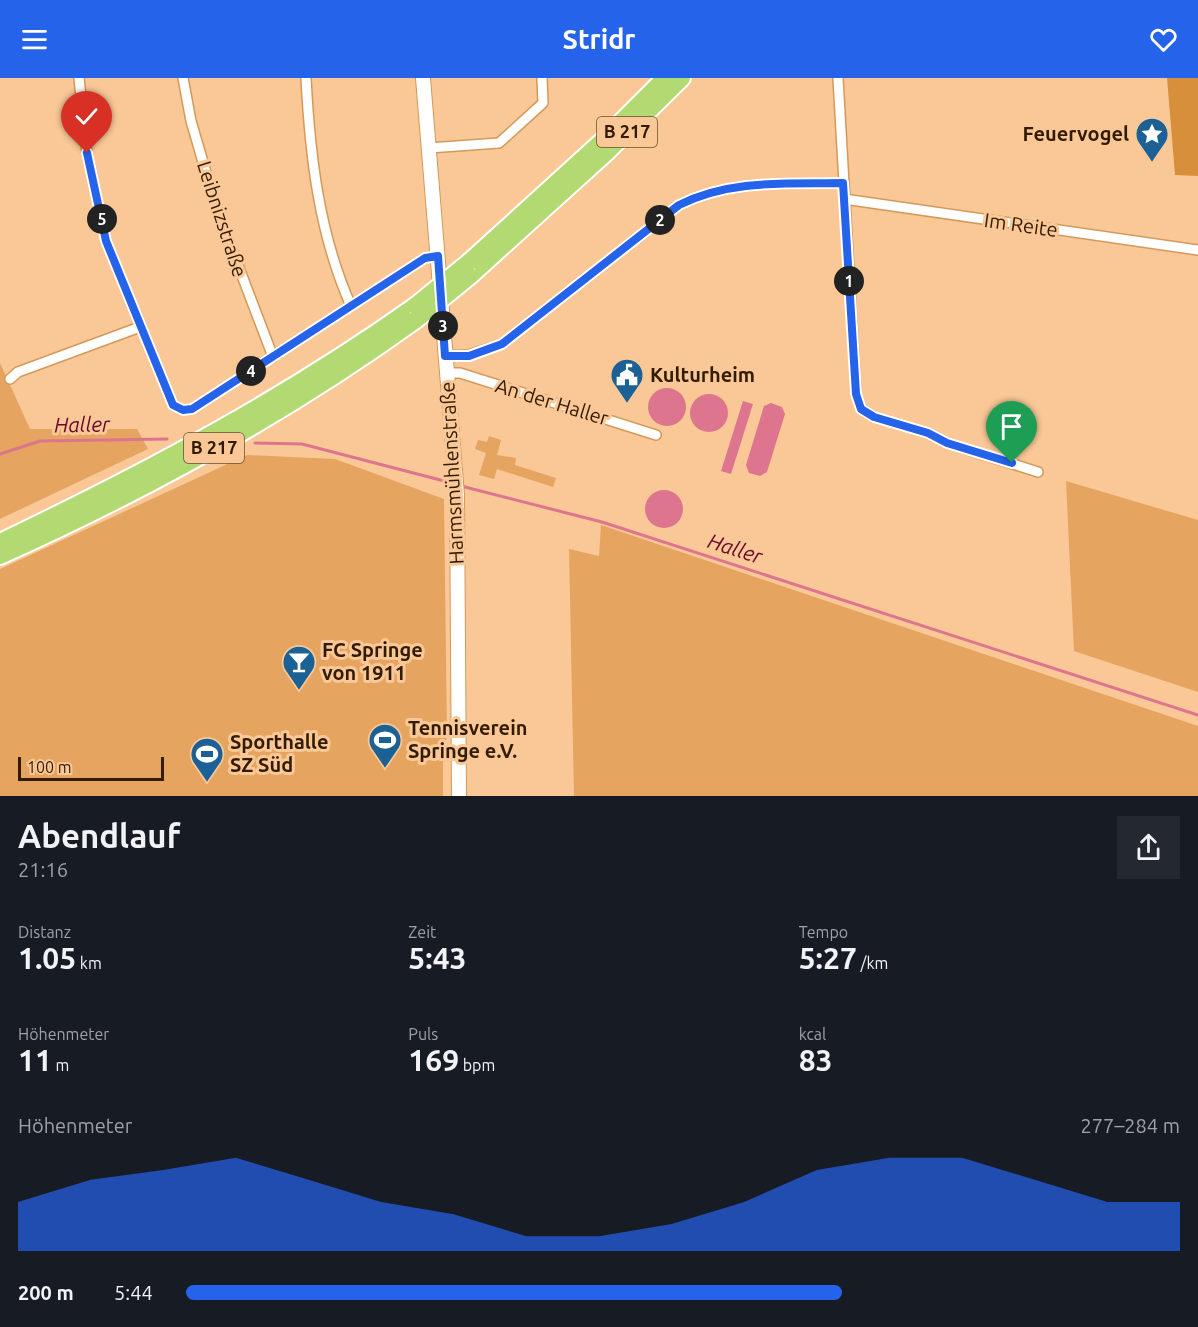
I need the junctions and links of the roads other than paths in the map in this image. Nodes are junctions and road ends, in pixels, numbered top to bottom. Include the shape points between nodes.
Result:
1 (79, 78) edge
2 (183, 78) edge
3 (306, 78) edge
4 (423, 78) edge
5 (542, 78) edge
6 (665, 78) edge
7 (682, 78) edge
8 (838, 78) edge
9 (429, 148) junction
10 (843, 183) junction
11 (844, 199) junction
12 (1198, 250) edge
13 (438, 256) junction
14 (470, 269) junction
15 (351, 306) junction
16 (415, 313) junction
17 (140, 327) junction
18 (445, 356) junction
19 (273, 357) junction
20 (447, 373) junction
21 (10, 379) dead end
22 (656, 435) dead end
23 (1038, 472) dead end
24 (0, 542) edge
25 (0, 555) edge
26 (459, 796) edge

1 - 17 street via 87,153 106,241
2 - 19 street, Leibnizstraße via 217,210
3 - 15 street via 314,178 322,218
4 - 9 street, Harmsmühlenstraße
5 - 9 street via 543,103 499,143
6 - 14 highway, B 217
7 - 14 highway, B 217 via 607,152
8 - 10 street
9 - 13 street, Harmsmühlenstraße
10 - 11 street
10 - 18 street via 744,185 698,195 679,205 502,344 469,356
11 - 12 street, Im Reite
11 - 23 street via 856,394 861,409 947,443
13 - 15 street via 425,258
13 - 18 street, Harmsmühlenstraße
14 - 16 highway, B 217, bridge
15 - 19 street
16 - 24 highway, B 217 via 258,409
16 - 25 highway, B 217 via 333,378 263,420 86,515
17 - 19 street via 173,405 183,410 192,409
17 - 21 street via 18,372
18 - 20 street, Harmsmühlenstraße
20 - 22 street, An der Haller via 460,373
20 - 26 street, Harmsmühlenstraße via 457,495

